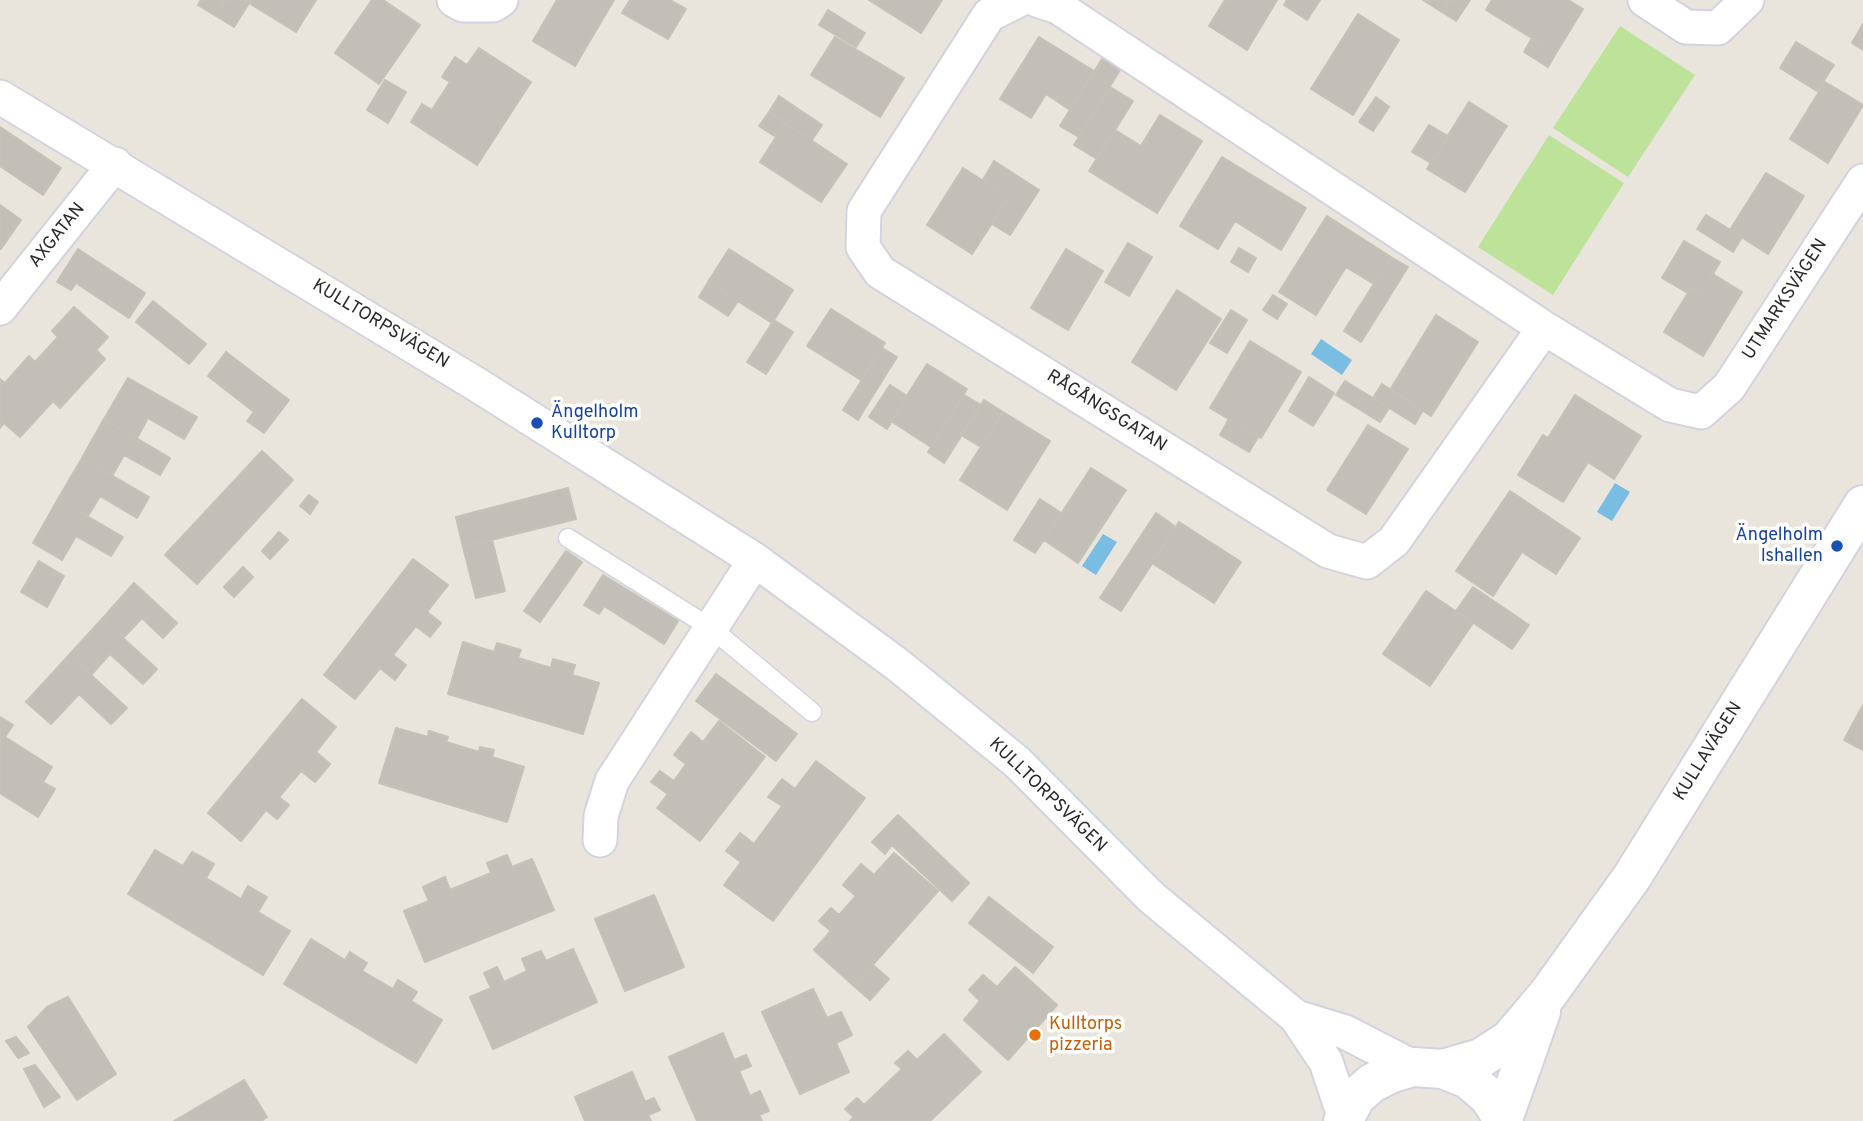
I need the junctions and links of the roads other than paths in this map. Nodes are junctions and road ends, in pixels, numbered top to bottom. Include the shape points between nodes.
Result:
1 (454, 0) edge
2 (501, 0) edge
3 (1019, 0) edge
4 (1037, 0) edge
5 (1646, 0) edge
6 (1747, 0) edge
7 (0, 97) edge
8 (116, 164) junction
9 (1863, 181) edge
10 (0, 308) edge
11 (1544, 328) junction
12 (1863, 505) edge
13 (568, 538) dead end
14 (755, 561) junction
15 (711, 628) junction
16 (812, 712) dead end
17 (600, 840) dead end
18 (1548, 994) junction
19 (1296, 1017) junction
20 (1428, 1068) junction
21 (1343, 1119) edge
22 (1503, 1120) edge

1 - 2 street via 463,5 493,5
3 - 11 street, RÅGÅNGSGATAN via 989,15 864,211 863,247 880,272 1328,551 1367,562 1394,541
4 - 11 street via 1058,7
5 - 6 street via 1686,27 1718,28
7 - 8 street, KULLTORPSVÄGEN
8 - 10 street, AXGATAN
8 - 14 street, KULLTORPSVÄGEN
9 - 11 street, UTMARKSVÄGEN via 1729,387 1701,412 1671,405
12 - 18 street, KULLAVÄGEN via 1632,877
13 - 15 lane
14 - 15 street
14 - 19 street, KULLTORPSVÄGEN via 898,665 1017,762 1151,897
15 - 16 lane
15 - 17 street via 612,782 601,816
18 - 20 street, KULLAVÄGEN via 1509,1040 1481,1059
18 - 22 street, KULLAVÄGEN
19 - 20 street, KULLTORPSVÄGEN
19 - 21 street, KULLTORPSVÄGEN via 1325,1062
20 - 21 street, KULLAVÄGEN via 1392,1073 1372,1083 1356,1097
20 - 22 street, KULLAVÄGEN via 1468,1079 1489,1097

